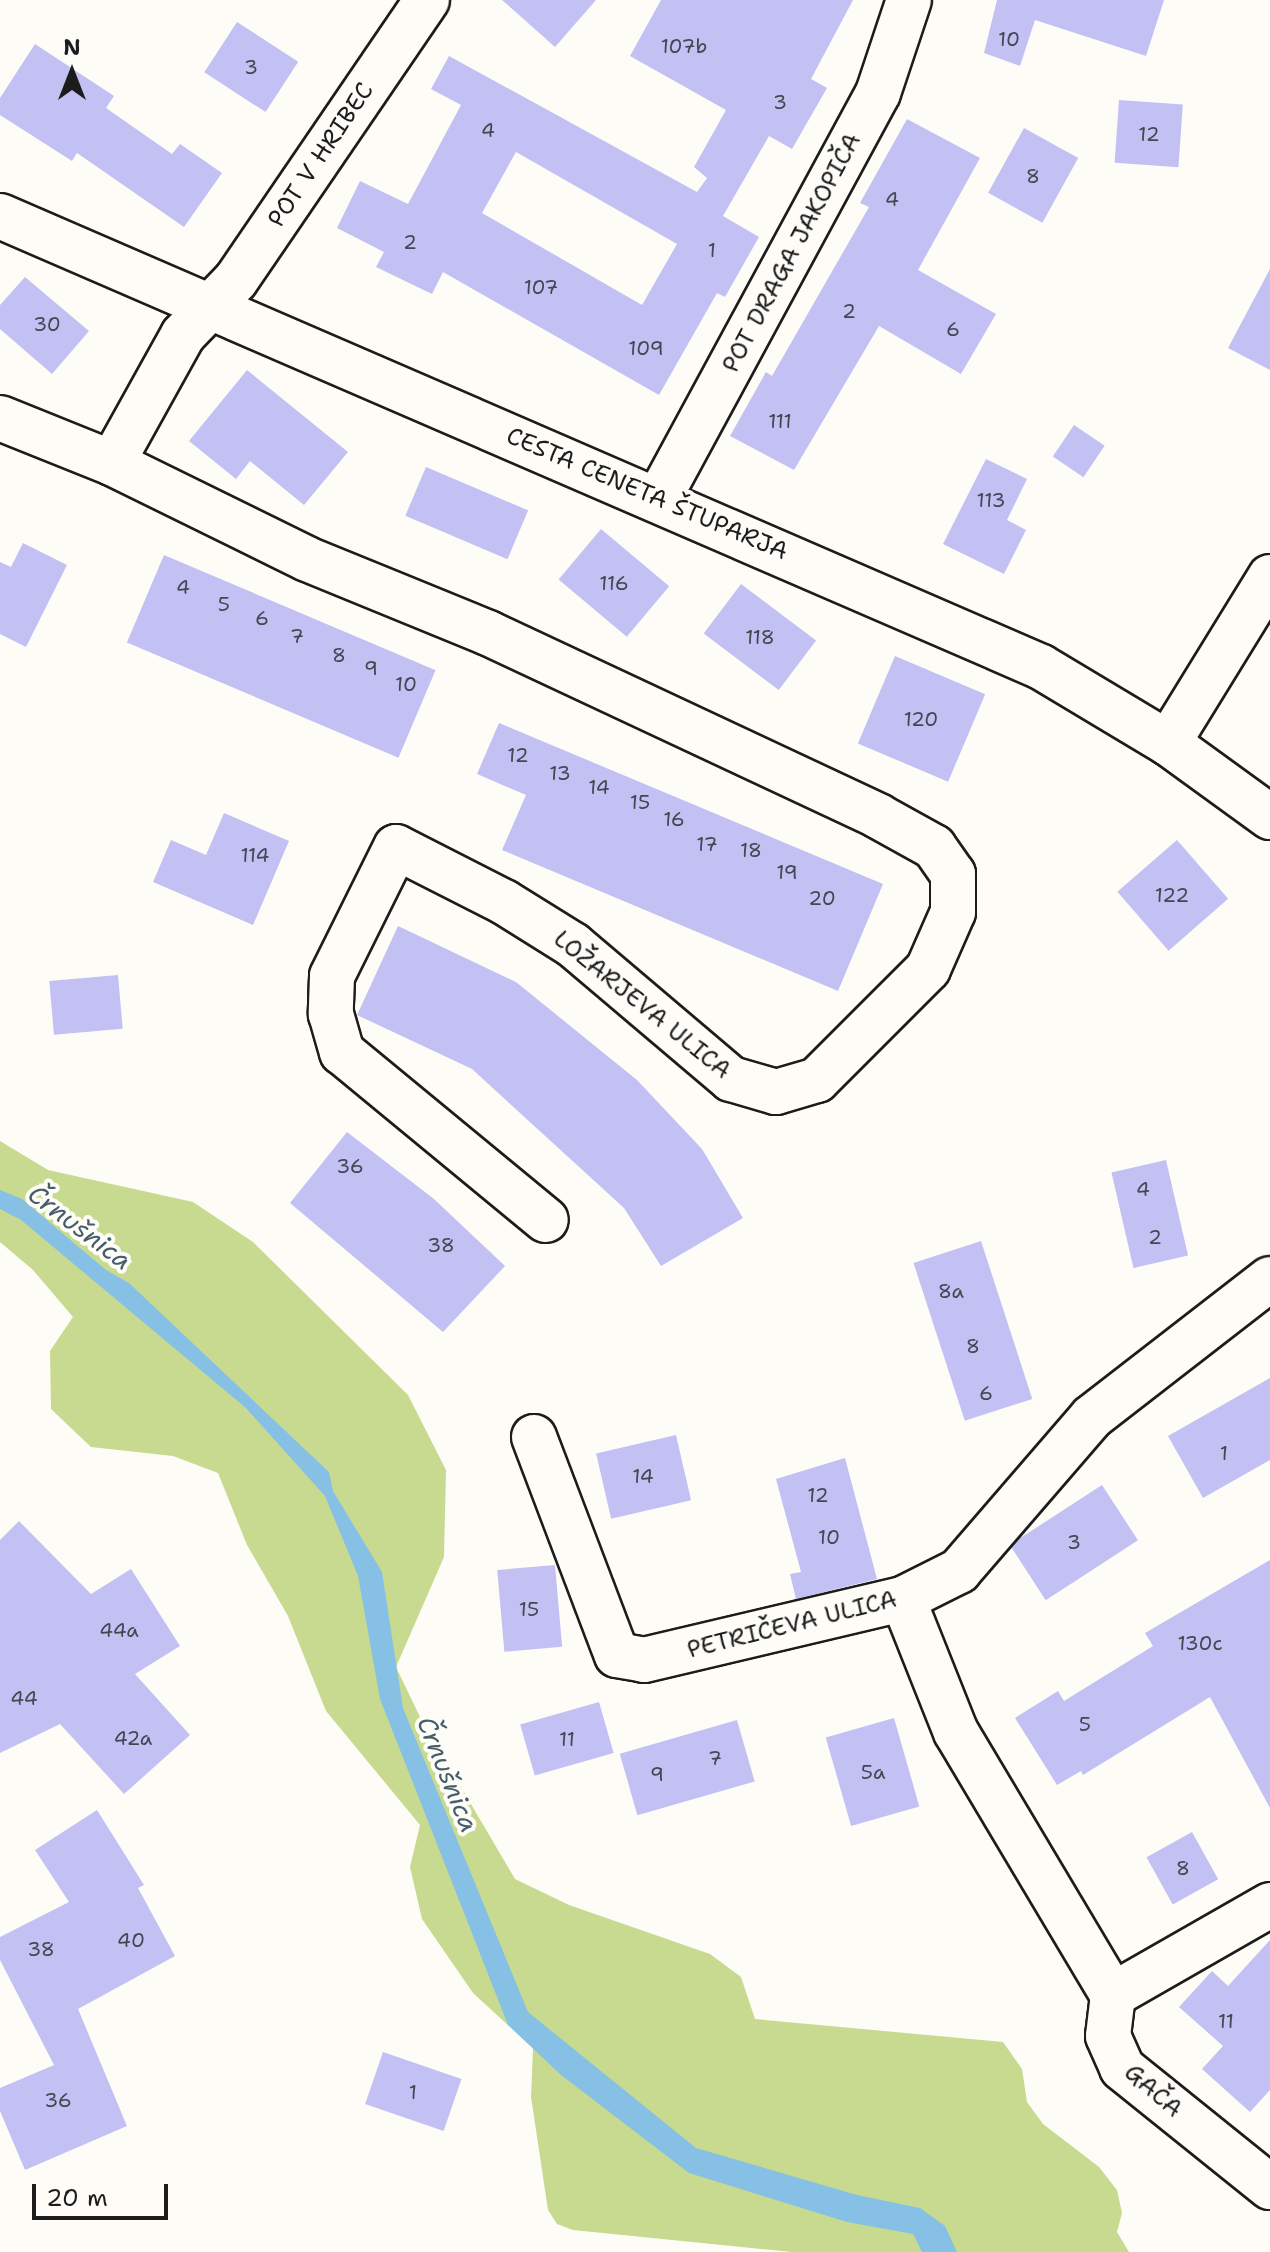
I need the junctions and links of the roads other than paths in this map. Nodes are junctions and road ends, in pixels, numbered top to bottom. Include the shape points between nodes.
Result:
1 (427, 0) edge
2 (909, 0) edge
3 (0, 216) edge
4 (210, 305) junction
5 (0, 418) edge
6 (112, 463) junction
7 (659, 498) junction
8 (1270, 577) edge
9 (1168, 743) junction
10 (1270, 817) edge
11 (546, 1220) dead end
12 (1270, 1279) edge
13 (534, 1437) dead end
14 (903, 1599) junction
15 (1270, 1905) edge
16 (1113, 1995) junction
17 (1270, 2187) edge

1 - 4 street, POT V HRIBEC via 236,280
2 - 7 street, POT DRAGA JAKOPIČA via 878,93
3 - 4 street, CESTA CENETA ŠTUPARJA
4 - 6 street, POT V HRIBEC via 161,367
4 - 7 street, CESTA CENETA ŠTUPARJA
5 - 6 street
6 - 11 street, LOŽARJEVA ULICA via 307,559 488,633 878,816 934,847 953,874 953,912 928,969 817,1080 776,1092 731,1079 573,945 504,902 396,847 332,976 331,1014 342,1052
7 - 9 street, CESTA CENETA ŠTUPARJA via 1041,667
8 - 9 street
9 - 10 street, CESTA CENETA ŠTUPARJA
12 - 14 street, PETRIČEVA ULICA via 1092,1417 959,1571
13 - 14 street, PETRIČEVA ULICA via 617,1655 644,1660
14 - 16 street via 956,1732
15 - 16 street
16 - 17 street, GAČA via 1108,2036 1122,2068

